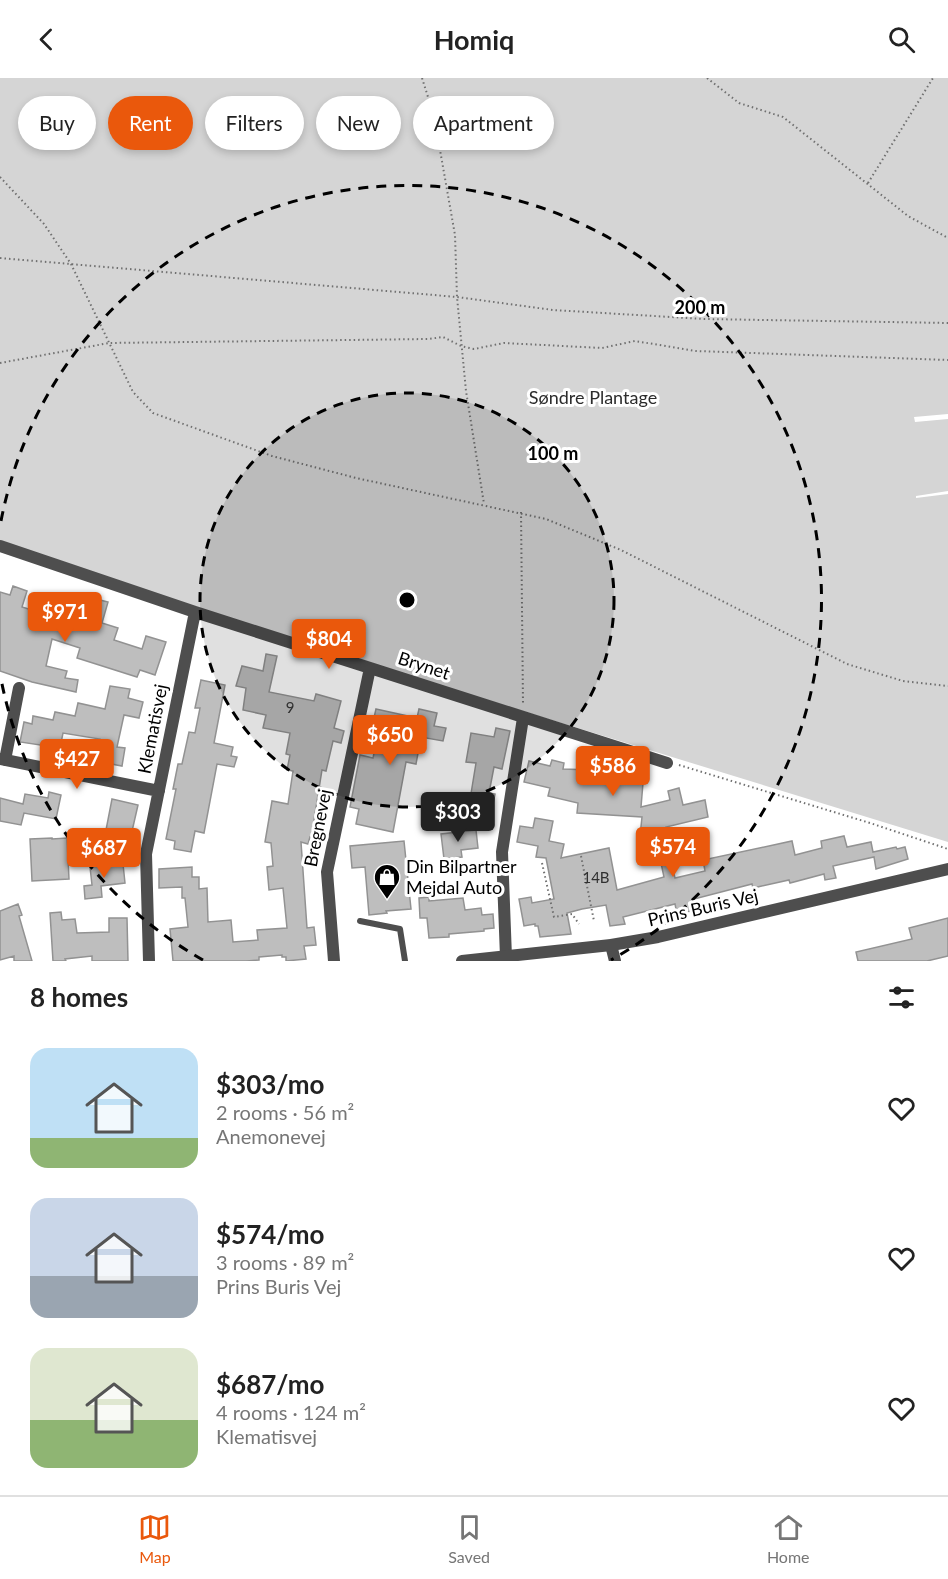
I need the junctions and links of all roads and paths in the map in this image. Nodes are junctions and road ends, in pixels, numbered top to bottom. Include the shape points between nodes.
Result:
1 (422, 78) edge
2 (707, 78) edge
3 (933, 78) edge
4 (0, 177) edge
5 (868, 184) junction
6 (948, 238) edge
7 (0, 258) edge
8 (71, 264) junction
9 (457, 297) junction
10 (948, 323) edge
11 (109, 343) junction
12 (461, 346) junction
13 (948, 360) edge
14 (0, 363) edge
15 (484, 504) junction
16 (521, 512) junction
17 (0, 546) edge
18 (195, 612) junction
19 (370, 668) junction
20 (948, 686) edge
21 (19, 688) dead end
22 (523, 717) junction
23 (3, 760) edge
24 (667, 763) joint
25 (159, 791) junction
26 (948, 849) edge
27 (581, 856) dead end
28 (542, 863) dead end
29 (948, 869) edge
30 (360, 921) dead end
31 (594, 921) dead end
32 (579, 924) dead end
33 (611, 945) junction
34 (506, 957) junction
35 (149, 961) edge
36 (334, 961) edge
37 (405, 961) edge
38 (462, 961) edge
39 (615, 961) edge

1 - 9 path via 434,116 455,235
2 - 5 path via 739,103 783,117
3 - 5 path
4 - 8 path via 44,224
5 - 6 path via 908,216
7 - 8 path
8 - 9 path
8 - 11 path
9 - 10 path via 553,310 680,318
9 - 12 path
11 - 12 path via 443,337
11 - 14 path
11 - 15 path via 133,392 153,413 272,456
12 - 13 path via 602,348 635,341 696,351
12 - 15 path
15 - 16 path
16 - 20 path via 621,550 847,664 903,681
16 - 22 path
17 - 18 street, Brynet
18 - 19 street, Brynet
18 - 25 street, Klematisvej
19 - 22 street, Brynet
19 - 36 street, Bregnevej via 327,872
21 - 23 street
22 - 24 street, Brynet
22 - 34 street via 502,852
23 - 25 street
24 - 26 path
25 - 35 street, Klematisvej via 146,854
27 - 31 path
28 - 32 path via 554,917 572,914
29 - 33 street, Prins Buris Vej
30 - 37 lane via 400,929
33 - 34 street, Prins Buris Vej
33 - 39 street
34 - 38 street, Prins Buris Vej

